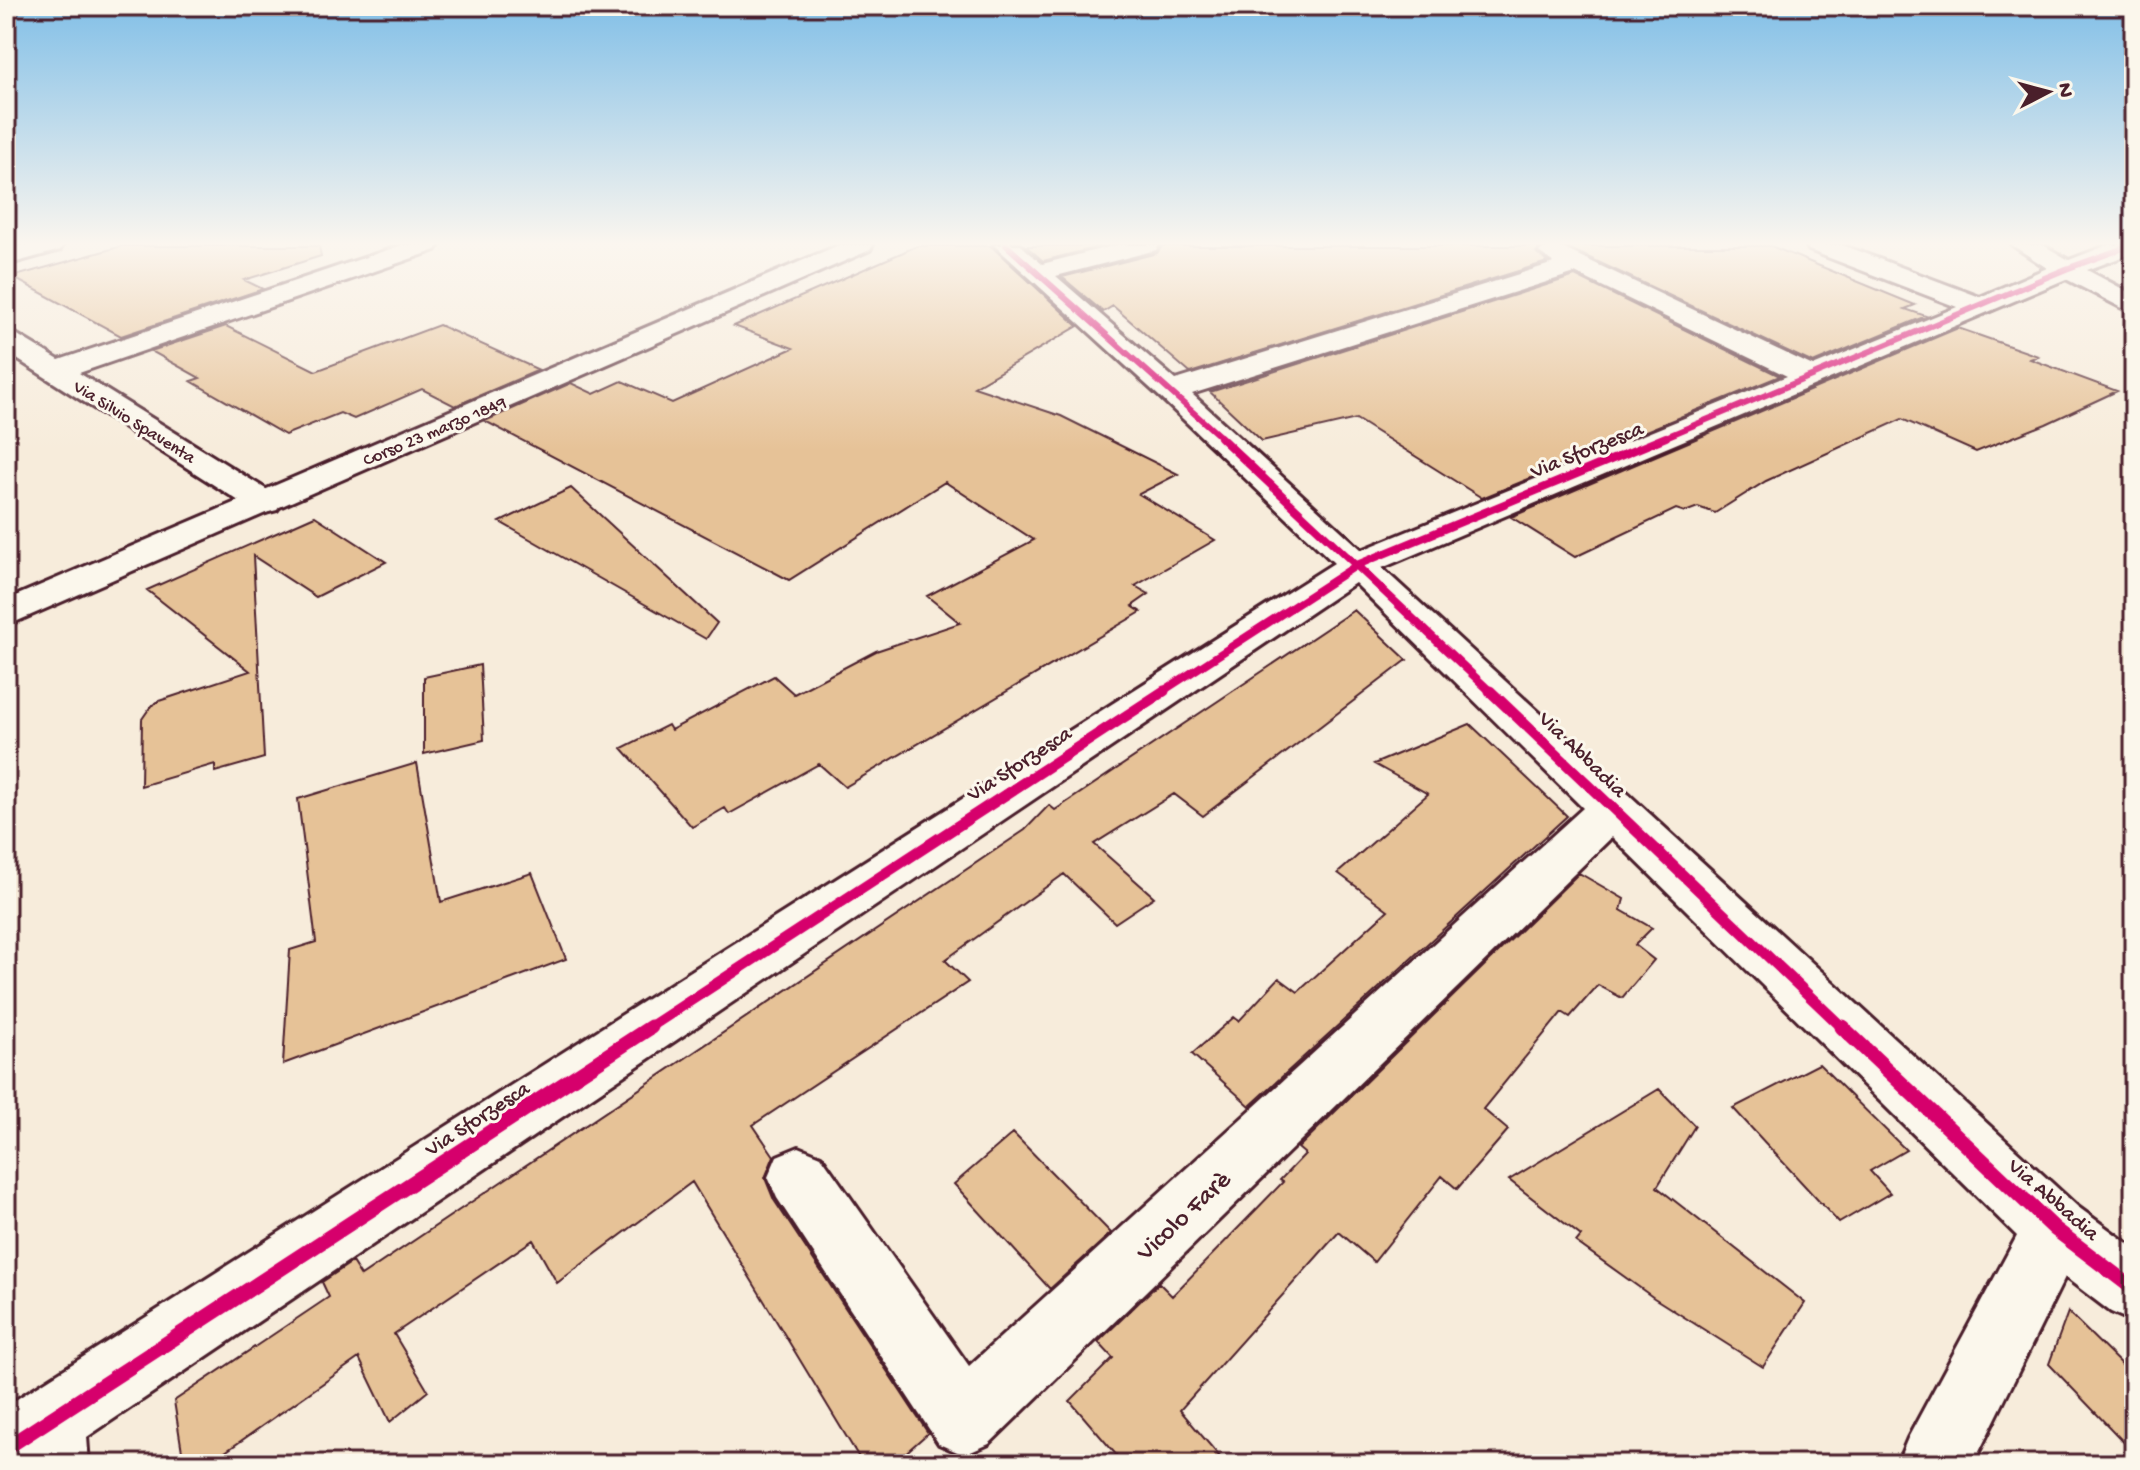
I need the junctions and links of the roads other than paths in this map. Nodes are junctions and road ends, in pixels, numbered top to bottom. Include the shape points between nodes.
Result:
1 (225, 314) edge
2 (703, 314) edge
3 (1084, 314) edge
4 (1418, 314) edge
5 (1680, 314) edge
6 (1965, 314) edge
7 (6, 340) edge
8 (56, 371) junction
9 (1812, 377) junction
10 (1171, 391) junction
11 (265, 503) junction
12 (1357, 565) junction
13 (6, 614) edge
14 (1613, 808) junction
15 (799, 1177) dead end
16 (2055, 1229) junction
17 (2134, 1289) edge
18 (36, 1444) edge
19 (1934, 1464) edge

1 - 8 street
2 - 11 street, Corso 23 marzo 1849
3 - 10 street, Via Abbadia
4 - 10 street
5 - 9 street
6 - 9 street, Via Sforzesca
7 - 8 street, Via Silvio Spaventa
8 - 11 street, Via Silvio Spaventa
9 - 12 street, Via Sforzesca
10 - 12 street, Via Abbadia
11 - 13 street, Corso 23 marzo 1849
12 - 14 street, Via Abbadia
12 - 18 street, Via Sforzesca
14 - 15 street, Vicolo Farè via 964,1419
14 - 16 street, Via Abbadia
16 - 17 street, Via Abbadia
16 - 19 street

